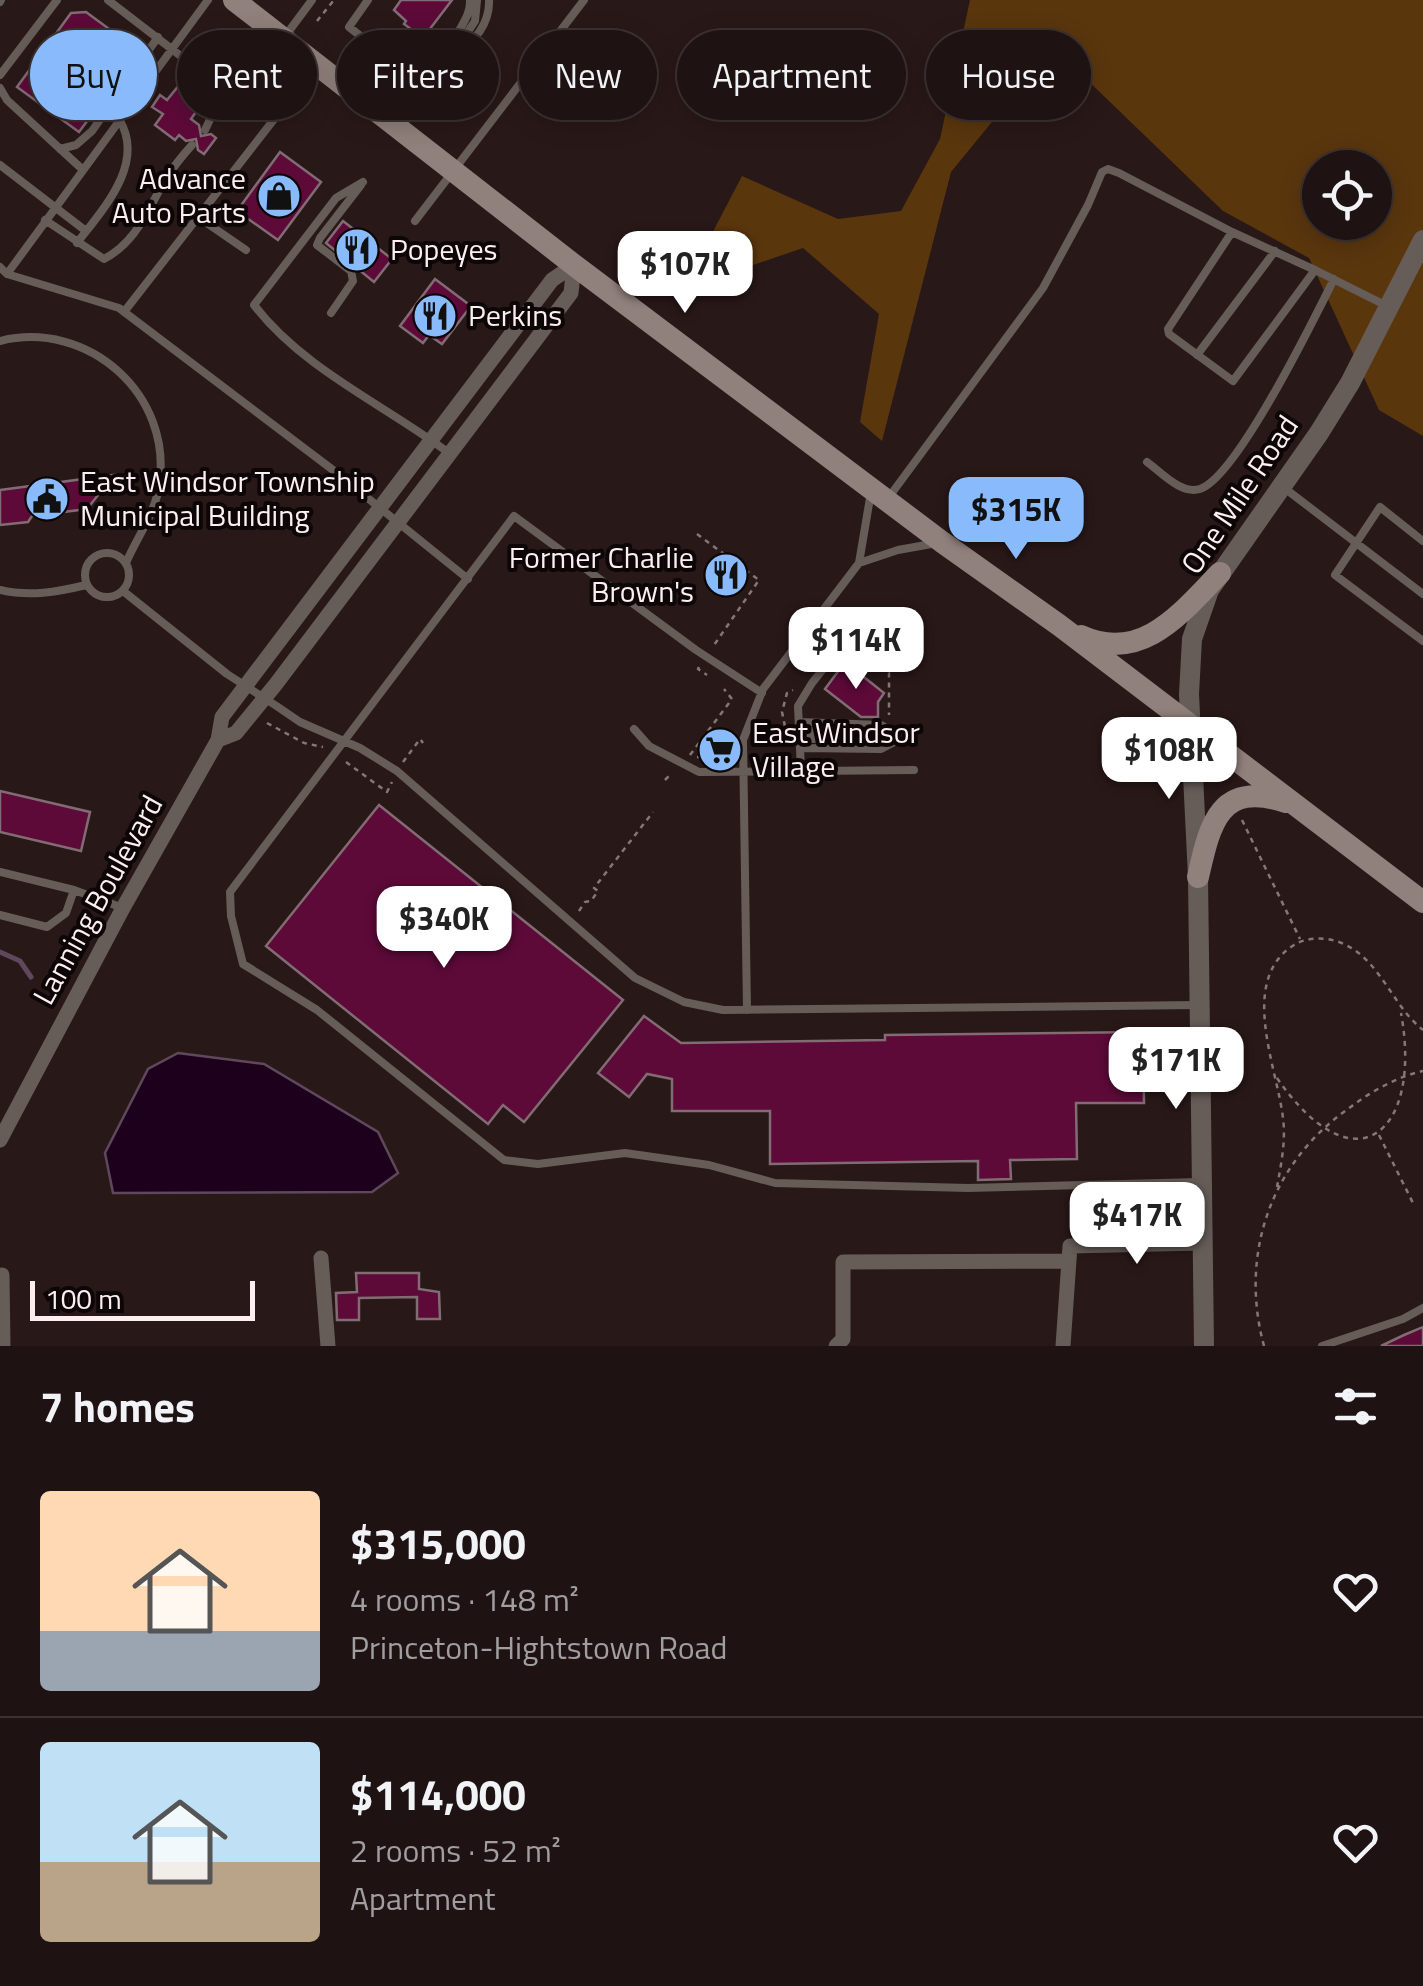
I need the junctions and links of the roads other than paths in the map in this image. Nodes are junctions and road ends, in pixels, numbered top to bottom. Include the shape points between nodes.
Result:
1 (57, 0) edge
2 (108, 0) edge
3 (208, 0) edge
4 (234, 0) edge
5 (312, 0) edge
6 (368, 0) edge
7 (474, 0) edge
8 (489, 0) edge
9 (584, 0) edge
10 (273, 30) edge
11 (290, 30) edge
12 (353, 30) edge
13 (468, 30) edge
14 (480, 30) edge
15 (158, 37) junction
16 (173, 48) junction
17 (317, 65) edge
18 (157, 69) edge
19 (0, 75) edge
20 (0, 88) edge
21 (118, 120) edge
22 (120, 120) edge
23 (274, 120) edge
24 (406, 120) edge
25 (400, 129) junction
26 (206, 130) dead end
27 (192, 145) dead end
28 (60, 149) junction
29 (0, 164) edge
30 (82, 169) junction
31 (453, 169) junction
32 (55, 206) junction
33 (198, 216) junction
34 (46, 220) junction
35 (415, 221) dead end
36 (86, 231) junction
37 (1232, 232) junction
38 (1423, 240) edge
39 (77, 243) junction
40 (246, 250) dead end
41 (1275, 251) junction
42 (574, 265) junction
43 (1314, 270) junction
44 (3, 271) edge
45 (1334, 279) junction
46 (1388, 307) junction
47 (124, 312) junction
48 (331, 313) dead end
49 (0, 341) edge
50 (1198, 355) junction
51 (431, 439) junction
52 (449, 453) junction
53 (1147, 462) dead end
54 (1281, 486) junction
55 (879, 495) junction
56 (379, 510) junction
57 (396, 523) junction
58 (1423, 541) edge
59 (942, 542) junction
60 (1356, 542) junction
61 (859, 563) junction
62 (126, 564) junction
63 (1220, 572) junction
64 (468, 580) junction
65 (86, 584) junction
66 (0, 590) edge
67 (123, 591) junction
68 (1423, 594) edge
69 (861, 622) dead end
70 (1059, 625) junction
71 (1423, 642) edge
72 (245, 686) junction
73 (762, 692) junction
74 (263, 698) junction
75 (1191, 726) junction
76 (634, 729) dead end
77 (800, 735) junction
78 (914, 737) dead end
79 (902, 738) junction
80 (218, 740) junction
81 (345, 741) junction
82 (802, 770) junction
83 (914, 770) dead end
84 (743, 774) junction
85 (1299, 807) junction
86 (0, 872) edge
87 (1198, 876) junction
88 (74, 890) junction
89 (1423, 902) edge
90 (123, 908) junction
91 (0, 915) edge
92 (1200, 1005) junction
93 (747, 1010) junction
94 (0, 1140) edge
95 (1202, 1182) junction
96 (1202, 1243) junction
97 (1068, 1253) junction
98 (321, 1258) dead end
99 (2, 1275) edge
100 (1423, 1308) edge
101 (3, 1346) edge
102 (328, 1346) edge
103 (836, 1346) edge
104 (1064, 1346) edge
105 (1204, 1346) edge
106 (1322, 1346) edge

1 - 19 lane
2 - 15 lane
3 - 16 lane
4 - 10 main road
5 - 11 lane
6 - 12 lane
7 - 13 lane
8 - 14 lane
9 - 31 lane
15 - 16 lane
15 - 28 lane via 92,131
16 - 18 lane
16 - 26 lane via 217,90
17 - 25 main road
20 - 28 lane
21 - 30 lane
22 - 36 lane via 130,148 117,189
23 - 33 lane
24 - 25 lane
25 - 31 main road
27 - 39 lane via 121,250 104,258
28 - 30 lane
29 - 32 lane
30 - 32 lane
31 - 35 lane
31 - 42 main road
32 - 34 lane
32 - 36 lane
33 - 40 lane
33 - 47 lane
34 - 39 lane
34 - 44 lane
36 - 39 lane
37 - 41 lane
37 - 50 lane via 1168,328
37 - 55 lane via 1118,173 1102,172 1043,288
38 - 46 street, One Mile Road
41 - 43 lane
41 - 50 lane
42 - 51 street, Lanning Boulevard via 552,280
42 - 52 street, Lanning Boulevard via 571,293
42 - 55 main road
43 - 45 lane
43 - 50 lane via 1234,380
44 - 47 lane
45 - 46 lane
45 - 53 lane via 1276,392 1213,482 1185,490
46 - 54 street, One Mile Road via 1350,383
47 - 56 lane
48 - 51 lane via 353,281 351,271 317,245 363,182 336,198 254,305 271,328
49 - 62 lane via 33,336 73,343 112,365 142,398 158,440 160,485
51 - 52 lane
51 - 56 street, Lanning Boulevard
52 - 57 street, Lanning Boulevard
54 - 60 lane
54 - 63 street, One Mile Road
55 - 59 main road
55 - 61 lane
56 - 57 lane
56 - 72 street, Lanning Boulevard
57 - 64 lane
57 - 74 street, Lanning Boulevard
58 - 60 lane via 1380,508
59 - 61 lane
59 - 70 main road
60 - 68 lane
60 - 71 lane via 1335,575
61 - 73 lane
62 - 65 lane via 115,554 100,554 88,563
62 - 67 lane via 130,578
63 - 70 main road via 1170,624 1139,641 1106,644
63 - 75 street, One Mile Road via 1192,639
64 - 73 lane via 514,516
64 - 81 lane
65 - 66 lane via 40,594
65 - 67 lane via 103,597
67 - 72 lane
69 - 77 lane via 798,706
70 - 75 main road
72 - 74 lane
72 - 80 street, Lanning Boulevard via 222,717
73 - 84 lane via 742,740
74 - 80 street, Lanning Boulevard via 236,732
74 - 81 lane
75 - 85 main road
75 - 87 street, One Mile Road
76 - 84 lane via 649,746 699,772
77 - 79 lane
77 - 79 lane via 881,725
77 - 82 lane
78 - 79 lane
80 - 90 street, Lanning Boulevard
81 - 93 lane via 396,772 635,978 684,1002
81 - 95 lane via 230,892 242,964 317,1010 504,1160 538,1164 625,1153 710,1164 776,1183 968,1188
82 - 83 lane
82 - 84 lane
84 - 93 lane
85 - 87 main road via 1273,798 1232,801 1216,814
85 - 89 main road
86 - 88 lane
87 - 92 street, One Mile Road
88 - 90 lane
88 - 91 lane via 66,914 46,927
90 - 94 street, Lanning Boulevard
92 - 93 lane
92 - 95 street, One Mile Road
95 - 96 street, One Mile Road
96 - 97 street
96 - 105 street, One Mile Road
97 - 103 street via 843,1262 842,1339
97 - 104 street
98 - 102 street
99 - 101 street
100 - 106 lane

